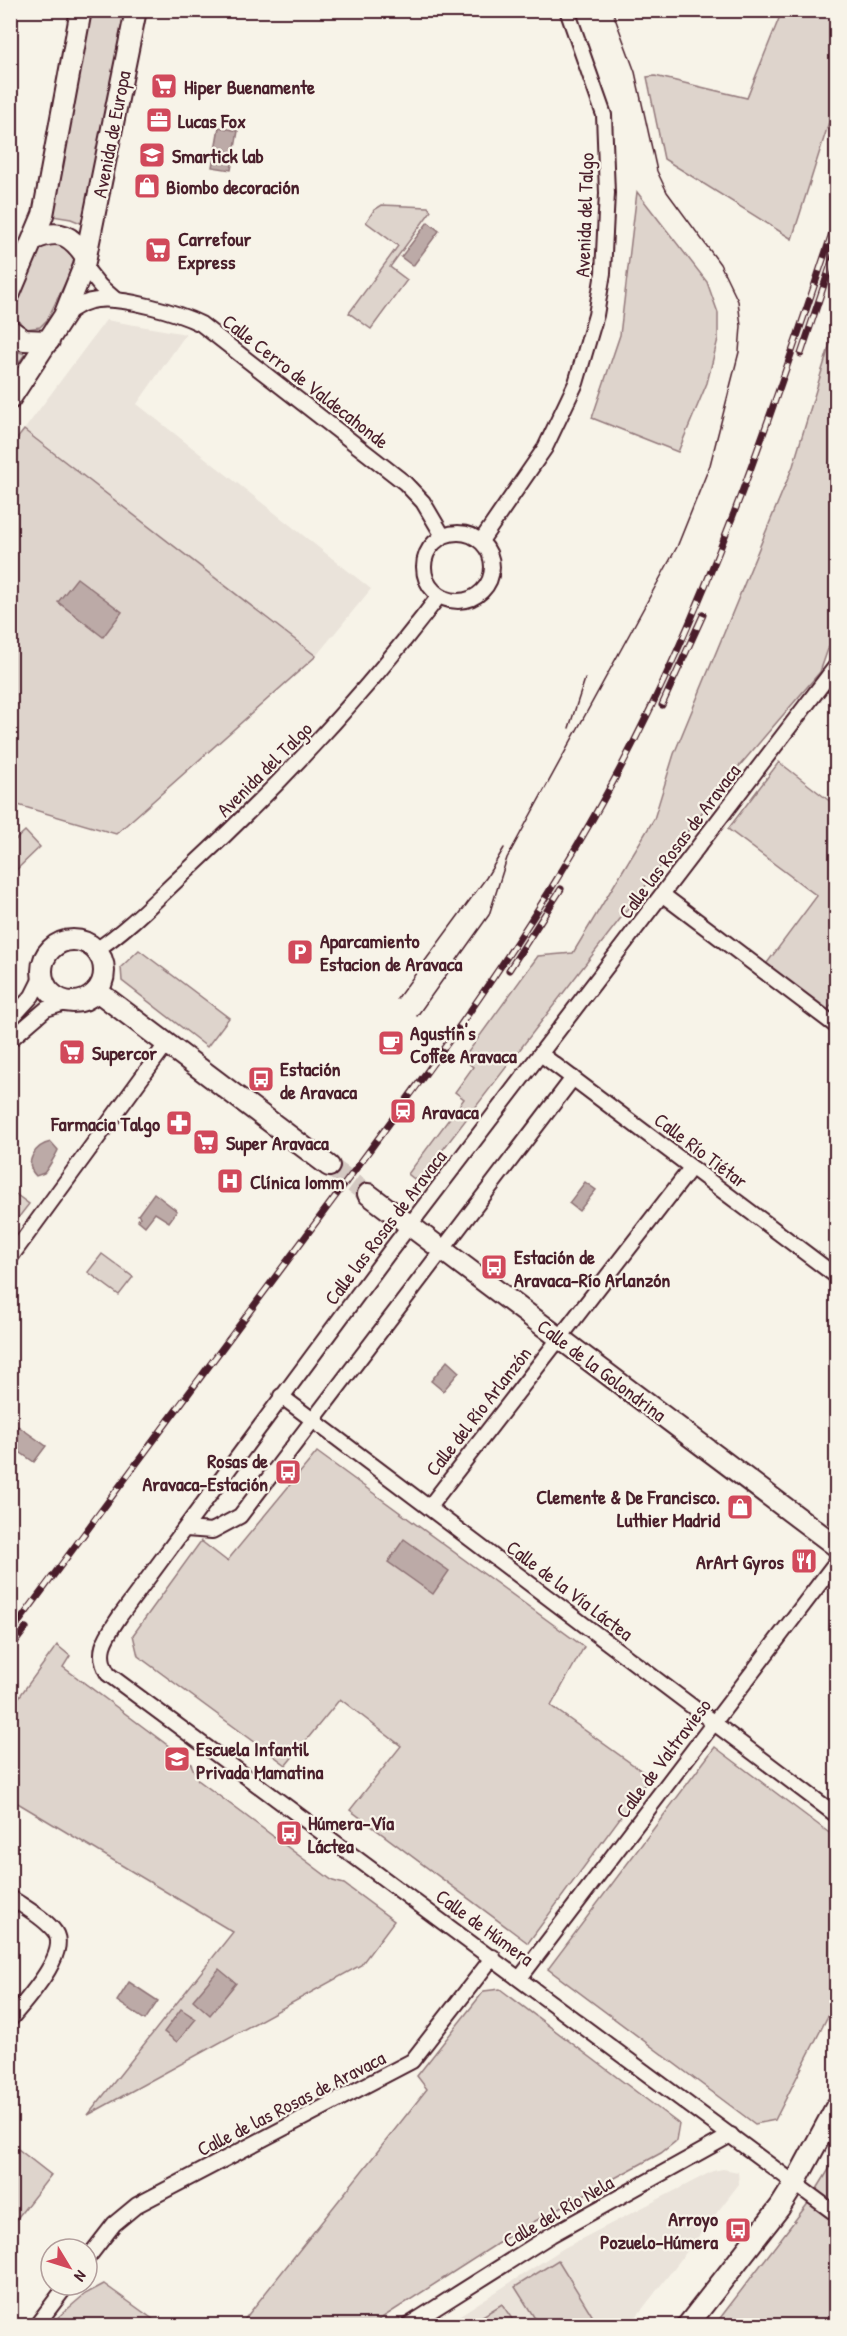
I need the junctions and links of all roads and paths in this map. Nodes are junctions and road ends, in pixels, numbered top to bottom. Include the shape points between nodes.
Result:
1 (81, 10) edge
2 (136, 10) edge
3 (567, 10) edge
4 (35, 238) junction
5 (85, 261) junction
6 (10, 293) edge
7 (116, 300) junction
8 (64, 316) junction
9 (10, 330) edge
10 (49, 341) junction
11 (10, 399) edge
12 (443, 536) junction
13 (481, 541) junction
14 (439, 596) junction
15 (836, 670) edge
16 (663, 895) junction
17 (96, 950) junction
18 (42, 976) junction
19 (97, 991) junction
20 (68, 1002) junction
21 (10, 1020) edge
22 (837, 1026) edge
23 (10, 1040) edge
24 (167, 1044) junction
25 (542, 1055) junction
26 (573, 1078) junction
27 (329, 1166) tunnel mouth
28 (691, 1167) junction
29 (368, 1194) tunnel mouth
30 (410, 1225) junction
31 (442, 1249) junction
32 (10, 1258) edge
33 (837, 1276) edge
34 (559, 1338) junction
35 (281, 1396) junction
36 (312, 1419) junction
37 (429, 1507) junction
38 (186, 1529) junction
39 (837, 1546) edge
40 (837, 1562) edge
41 (108, 1674) joint
42 (713, 1724) junction
43 (837, 1815) edge
44 (10, 1897) edge
45 (493, 1958) junction
46 (520, 1978) junction
47 (10, 2020) edge
48 (837, 2107) edge
49 (731, 2135) junction
50 (795, 2183) junction
51 (837, 2214) edge
52 (99, 2243) edge
53 (58, 2297) edge
54 (36, 2325) edge
55 (407, 2325) edge
56 (687, 2325) edge

1 - 4 street via 43,215
2 - 5 street, Avenida de Europa
3 - 13 street, Avenida del Talgo via 604,115 607,193 603,273 596,315 576,383 545,447
4 - 5 street via 55,233 75,240
4 - 6 street
5 - 7 street via 100,286
5 - 8 street, Avenida de Europa
7 - 8 street, Calle Cerro de Valdecahonde via 82,303
7 - 12 street, Calle Cerro de Valdecahonde via 201,324 405,483 423,502
8 - 10 street, Avenida de Europa
9 - 10 street via 24,340
10 - 11 street, Avenida de Europa
12 - 13 street via 463,533
12 - 14 street via 428,550 424,560 426,580
13 - 14 street via 493,570 484,590 457,602
14 - 17 street, Avenida del Talgo via 364,691 267,795
15 - 16 street, Calle las Rosas de Aravaca
16 - 22 street
16 - 25 street, Calle las Rosas de Aravaca
17 - 18 street via 83,942 62,942 46,956
17 - 19 street via 104,971
18 - 20 street via 51,993
18 - 21 street via 32,996
19 - 20 street via 85,999
19 - 24 street
20 - 23 street via 46,1009
24 - 27 street
24 - 32 street
25 - 26 street, Calle Río Tiétar
25 - 30 street, Calle las Rosas de Aravaca
26 - 28 street, Calle Río Tiétar
26 - 31 street
28 - 33 street, Calle Río Tiétar
28 - 34 street, Calle del Río Arlanzón
29 - 30 street, Calle de la Golondrina
30 - 31 street, Calle de la Golondrina
30 - 35 street, Calle las Rosas de Aravaca
31 - 34 street, Calle de la Golondrina
31 - 36 street
34 - 37 street, Calle del Río Arlanzón
34 - 39 street, Calle de la Golondrina
35 - 36 street, Calle de la Vía Láctea
35 - 38 street, Calle las Rosas de Aravaca
36 - 37 street, Calle de la Vía Láctea
36 - 38 street via 240,1515 212,1531
37 - 42 street, Calle de la Vía Láctea
38 - 41 street, Calle las Rosas de Aravaca via 104,1641 101,1658
40 - 42 street, Calle de Valtravieso
41 - 45 street, Calle de Húmera
42 - 43 street, Calle de la Vía Láctea
42 - 46 street, Calle de Valtravieso
44 - 47 street via 49,1926 59,1941 58,1954 50,1967
45 - 46 street, Calle de Húmera
45 - 52 street, Calle de las Rosas de Aravaca via 412,2061 137,2205 114,2224
46 - 49 street, Calle de Húmera
48 - 50 street
49 - 50 street, Calle de Húmera
49 - 55 street, Calle del Río Nela via 551,2235
50 - 51 street, Calle de Húmera
50 - 56 street
53 - 54 street

